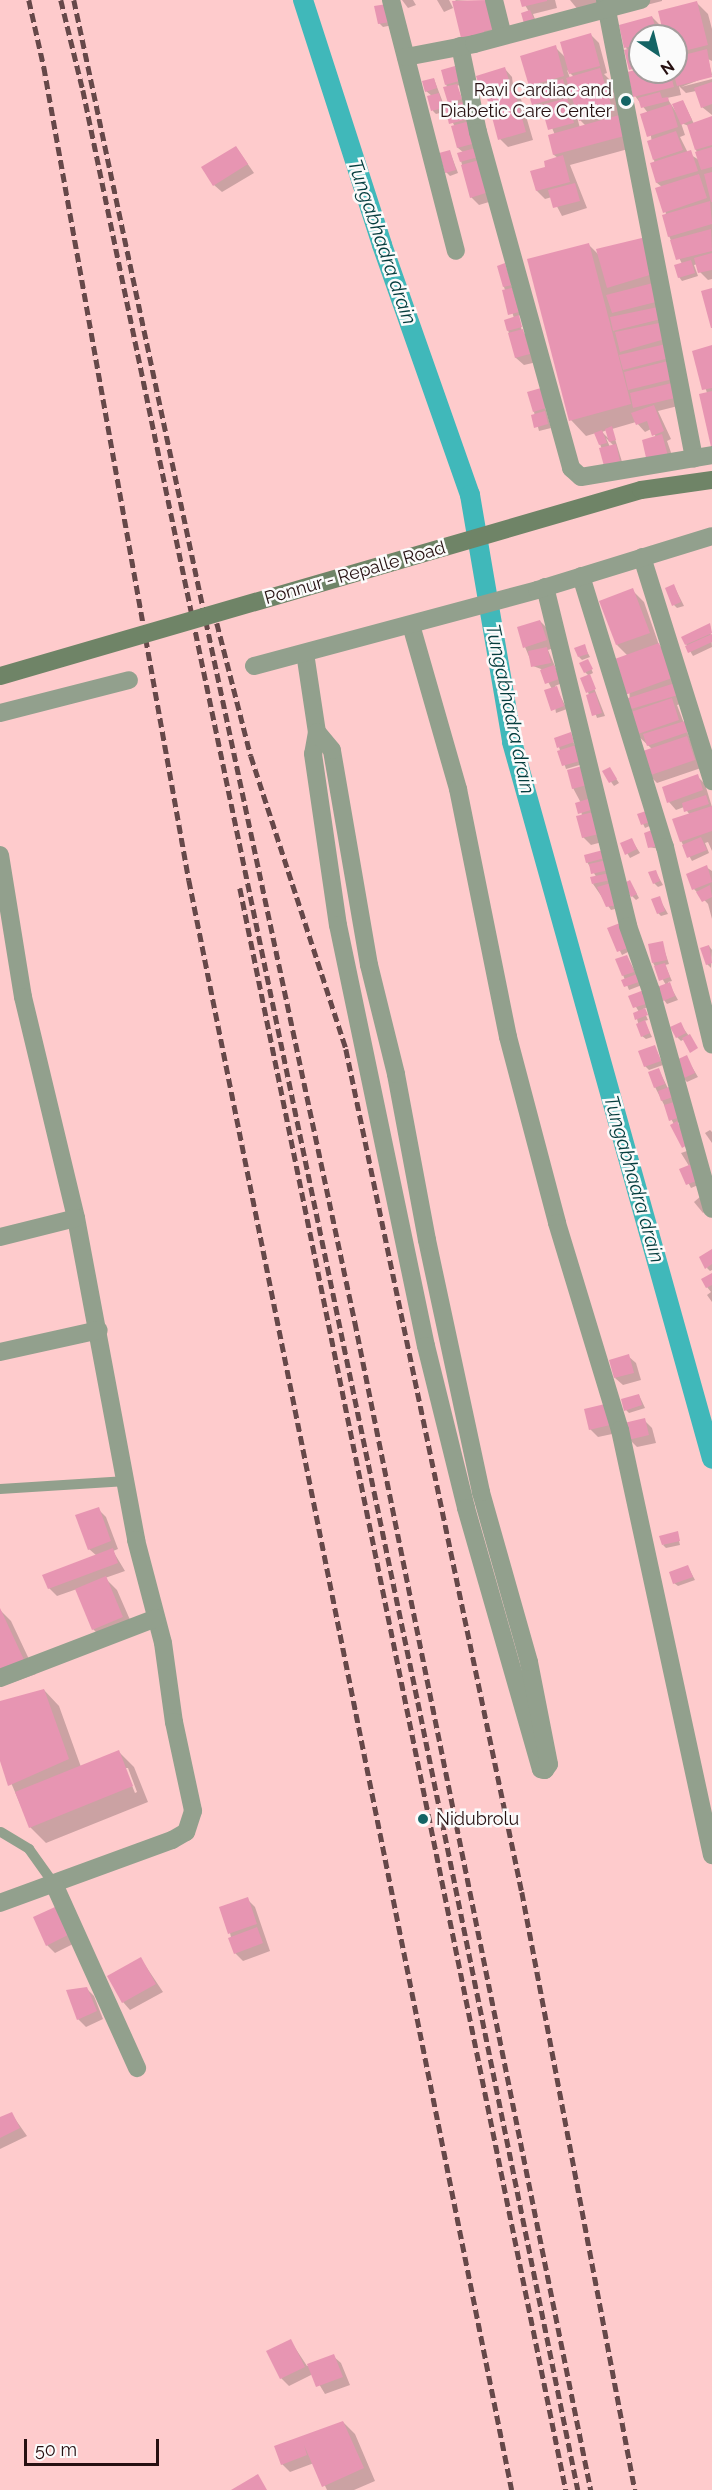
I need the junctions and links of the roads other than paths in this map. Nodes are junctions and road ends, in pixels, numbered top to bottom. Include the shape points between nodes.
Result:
1 (391, 0) edge
2 (494, 0) edge
3 (641, 0) edge
4 (606, 4) edge
5 (503, 35) junction
6 (460, 46) junction
7 (406, 57) junction
8 (456, 251) dead end
9 (703, 456) edge
10 (712, 480) edge
11 (712, 536) edge
12 (642, 557) junction
13 (581, 576) junction
14 (541, 589) junction
15 (411, 625) junction
16 (305, 653) junction
17 (254, 666) dead end
18 (0, 676) edge
19 (129, 680) dead end
20 (0, 713) edge
21 (317, 732) junction
22 (712, 781) edge
23 (0, 855) edge
24 (358, 902) junction
25 (335, 905) junction
26 (711, 1034) edge
27 (393, 1059) junction
28 (367, 1063) junction
29 (712, 1209) edge
30 (76, 1218) junction
31 (423, 1218) junction
32 (400, 1221) junction
33 (0, 1237) edge
34 (99, 1330) junction
35 (0, 1352) edge
36 (127, 1481) junction
37 (0, 1489) edge
38 (484, 1504) junction
39 (466, 1508) junction
40 (156, 1618) junction
41 (0, 1678) edge
42 (1, 1833) edge
43 (712, 1855) edge
44 (54, 1884) junction
45 (0, 1903) edge
46 (137, 2068) dead end

1 - 7 street
2 - 5 street
3 - 4 street
4 - 5 street
4 - 9 street
5 - 6 street
6 - 7 street
6 - 9 street via 478,132 571,468 581,477
7 - 8 street
10 - 18 main road, Ponnur - Repalle Road, bridge via 641,490
11 - 12 street
12 - 13 street
12 - 22 street
13 - 14 street
13 - 26 street via 665,847
14 - 15 street
14 - 29 street via 628,926 651,991
15 - 16 street
15 - 43 street via 458,789 508,1037 557,1222 620,1430
16 - 17 street
16 - 21 street
19 - 20 street
21 - 24 street via 332,750
21 - 25 street via 313,754
23 - 30 street via 23,997
24 - 25 street
24 - 27 street
25 - 28 street
27 - 28 street
27 - 31 street
28 - 32 street
30 - 33 street
30 - 34 street
31 - 32 street
31 - 38 street
32 - 39 street
34 - 35 street
34 - 36 street
36 - 37 lane
36 - 40 street via 136,1540
38 - 39 street
38 - 39 street via 529,1662 549,1764 545,1770 541,1769
40 - 41 street
40 - 44 street via 193,1811 192,1824 172,1840
42 - 44 lane via 28,1849
44 - 45 street
44 - 46 street

